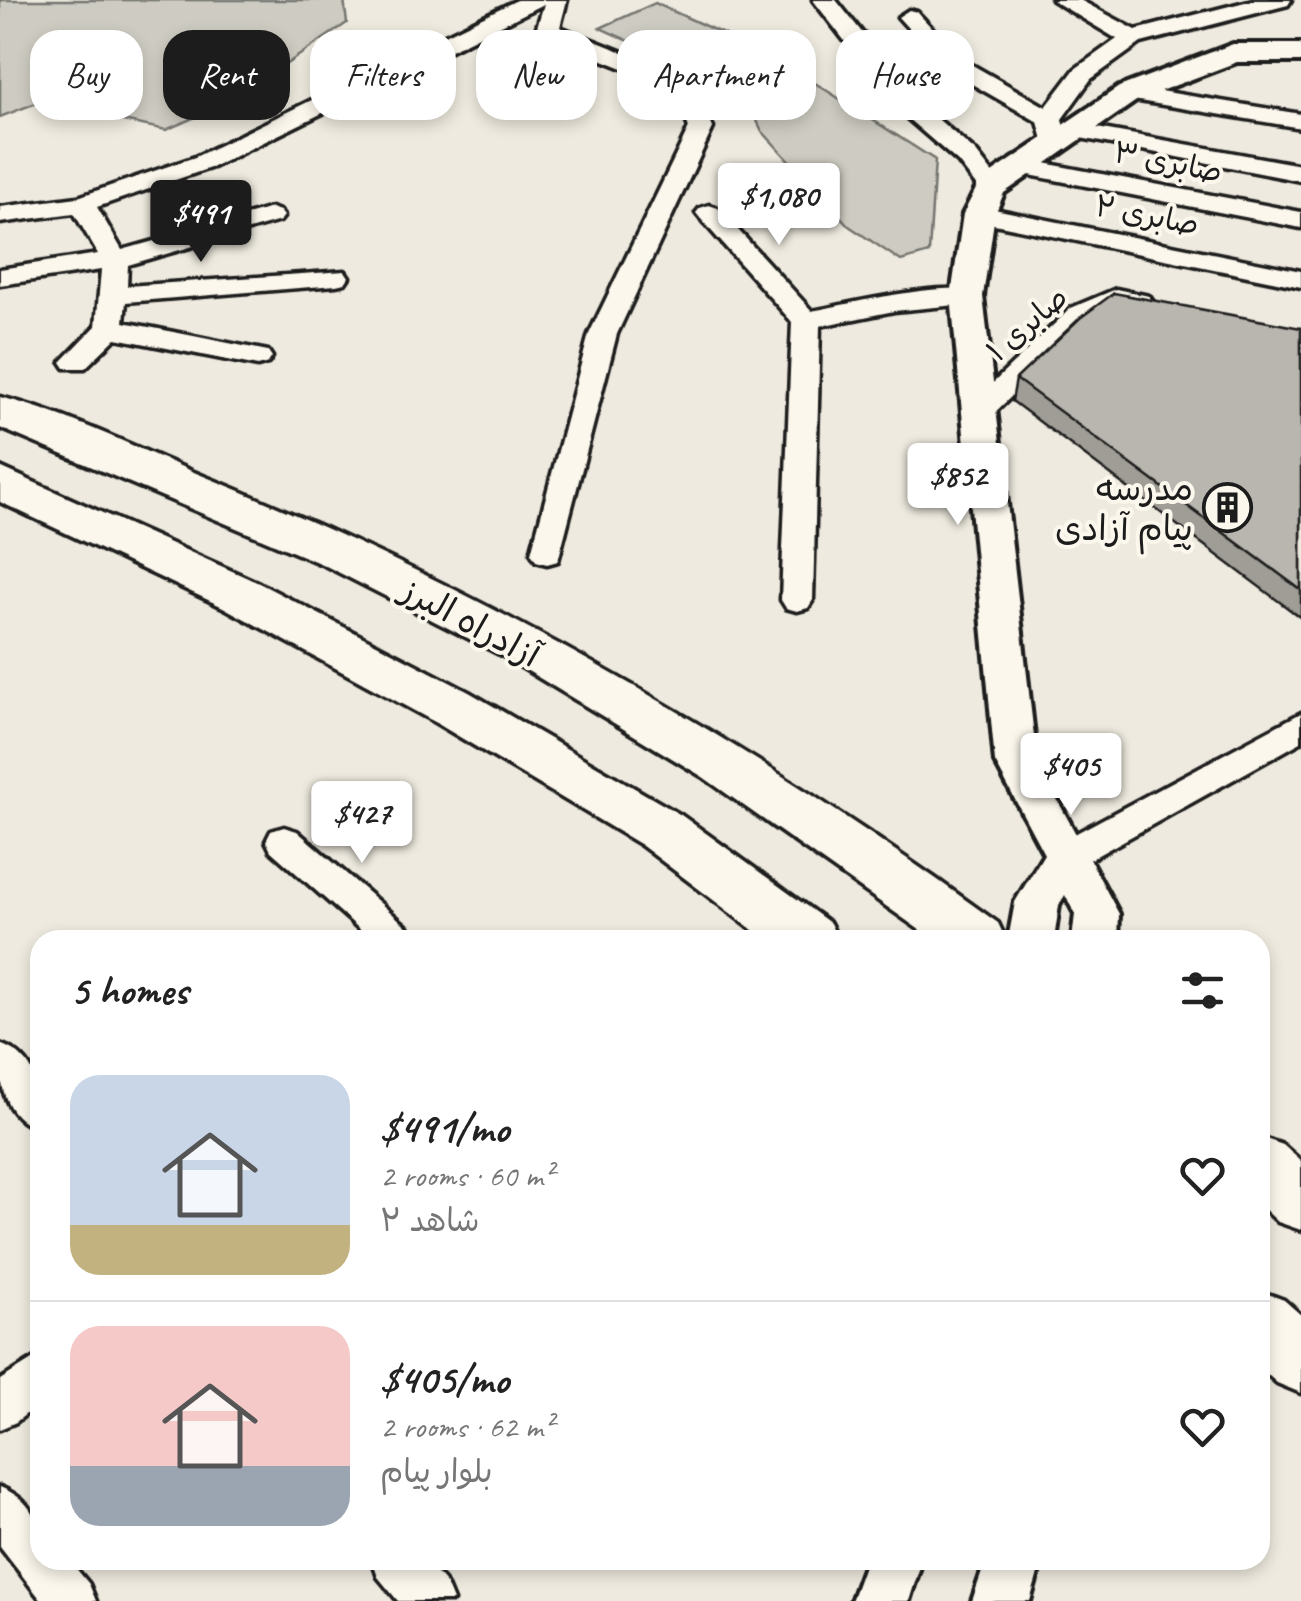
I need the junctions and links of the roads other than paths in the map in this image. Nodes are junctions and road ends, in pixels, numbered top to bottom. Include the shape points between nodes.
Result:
1 (535, 0) edge
2 (556, 0) edge
3 (824, 0) edge
4 (1064, 0) edge
5 (1277, 1) edge
6 (909, 17) dead end
7 (1133, 38) junction
8 (1301, 52) edge
9 (1129, 93) junction
10 (1301, 121) edge
11 (1060, 132) junction
12 (1023, 167) junction
13 (1301, 172) edge
14 (985, 201) junction
15 (82, 204) junction
16 (709, 212) dead end
17 (0, 215) edge
18 (271, 216) dead end
19 (1301, 220) edge
20 (116, 260) junction
21 (0, 278) edge
22 (336, 278) dead end
23 (1301, 278) edge
24 (112, 295) junction
25 (967, 296) junction
26 (1172, 309) edge
27 (806, 321) junction
28 (110, 328) junction
29 (258, 357) dead end
30 (76, 362) dead end
31 (0, 411) edge
32 (979, 412) junction
33 (0, 483) edge
34 (547, 553) dead end
35 (798, 600) dead end
36 (1301, 726) edge
37 (284, 841) dead end
38 (1067, 854) junction
39 (385, 930) edge
40 (795, 930) edge
41 (964, 930) edge
42 (1033, 930) edge
43 (1096, 930) edge
44 (0, 1061) edge
45 (30, 1099) edge
46 (1270, 1175) edge
47 (1301, 1201) edge
48 (1270, 1332) edge
49 (1301, 1360) edge
50 (30, 1384) edge
51 (0, 1407) edge
52 (0, 1510) edge
53 (30, 1548) edge
54 (47, 1570) edge
55 (403, 1570) edge
56 (891, 1570) edge
57 (1011, 1570) edge
58 (72, 1601) edge
59 (429, 1601) edge
60 (880, 1601) edge
61 (1001, 1601) edge

1 - 15 street via 204,162
2 - 34 street via 548,30 685,85 700,128 603,334
3 - 14 street via 908,106 967,158
4 - 7 street
5 - 7 street
6 - 11 street via 952,63
7 - 11 street via 1083,74
8 - 9 street via 1233,53
9 - 10 street
9 - 11 street
11 - 12 street
11 - 13 street
12 - 14 street
12 - 19 street, صابری ۳
14 - 23 street, صابری ۲
14 - 25 street
15 - 17 street
15 - 20 street
16 - 27 street
18 - 20 street
20 - 21 street
20 - 24 street
22 - 24 street
24 - 28 street
25 - 27 street via 894,302
25 - 32 street
26 - 32 street, صابری ۱ via 1116,298 1081,314
27 - 35 street
28 - 29 street
28 - 30 street
31 - 41 highway, آزادراه البرز via 452,607 712,755
32 - 38 street via 1016,762
33 - 40 highway via 241,596 450,706 660,830
36 - 38 street
37 - 39 street
38 - 42 street via 1037,902
38 - 43 street via 1097,914
44 - 45 street
46 - 47 highway
48 - 49 highway
50 - 51 street
52 - 53 street
54 - 58 street
55 - 59 street
56 - 60 street
57 - 61 street

